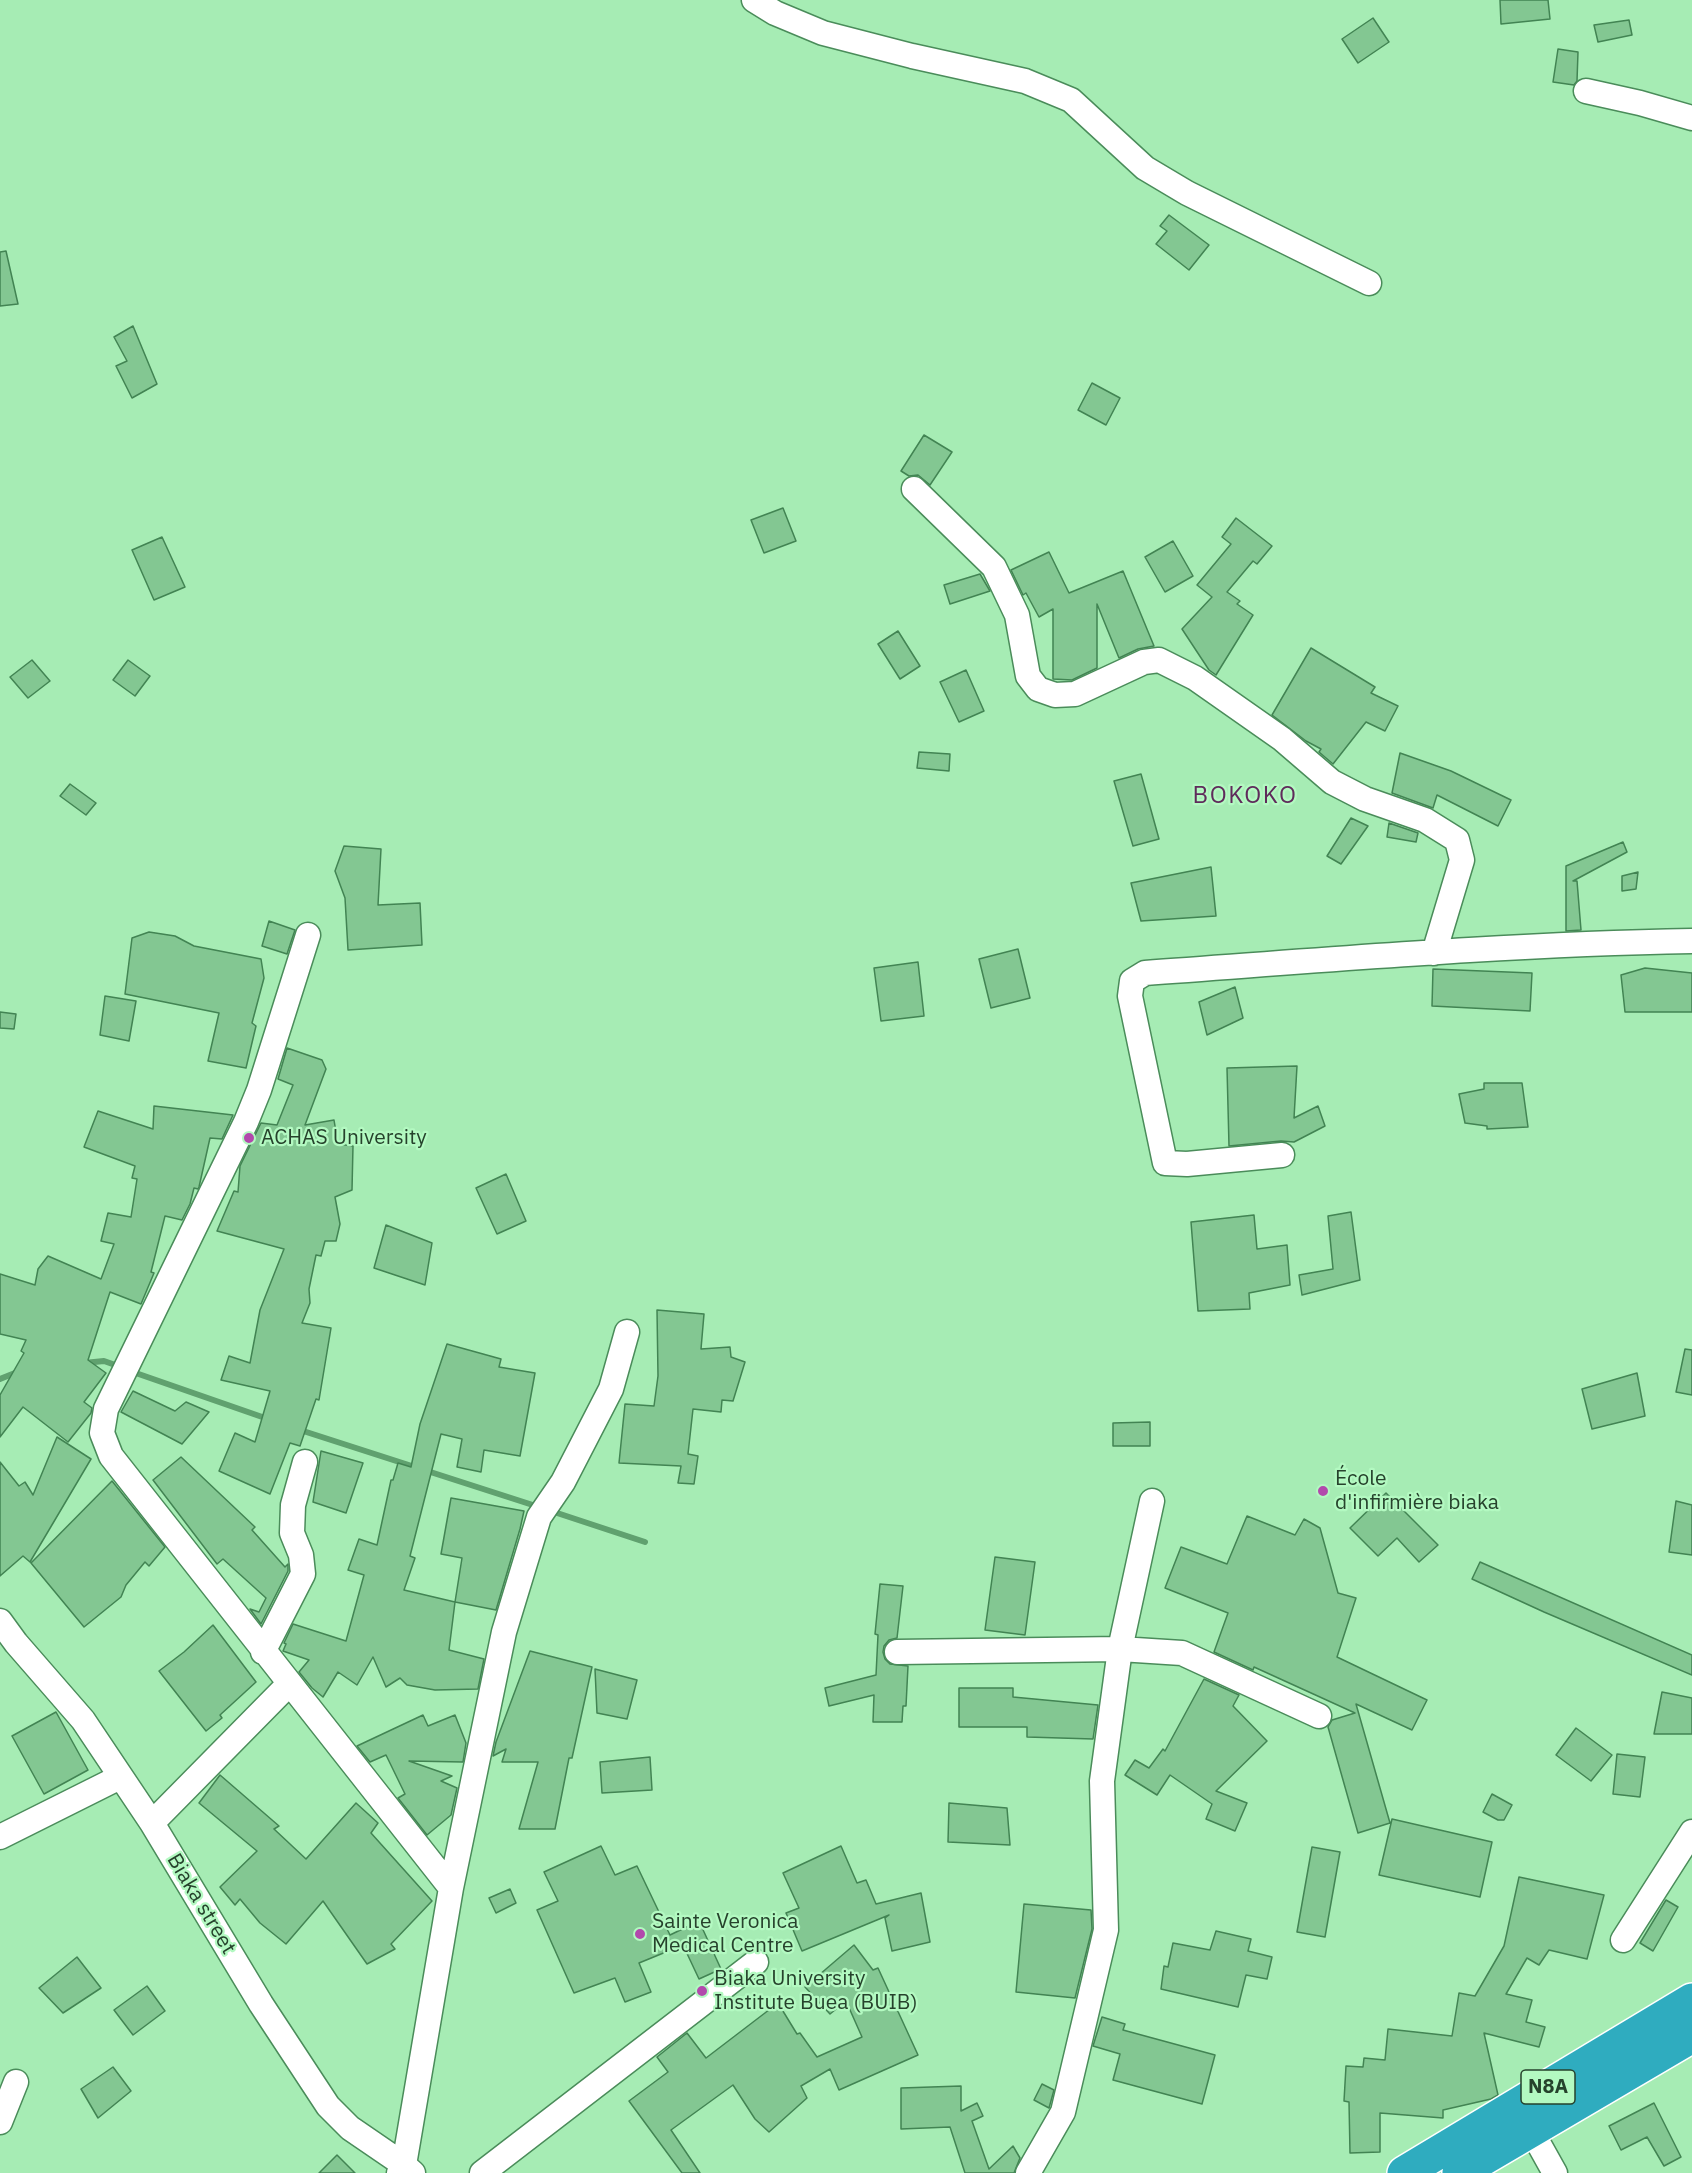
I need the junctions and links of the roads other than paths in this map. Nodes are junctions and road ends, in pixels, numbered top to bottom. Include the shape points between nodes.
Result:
1 (754, 0) edge
2 (1586, 92) dead end
3 (1692, 118) edge
4 (1369, 283) dead end
5 (914, 489) dead end
6 (308, 935) dead end
7 (1692, 941) edge
8 (1434, 953) junction
9 (1282, 1155) dead end
10 (627, 1332) dead end
11 (305, 1462) dead end
12 (1152, 1501) dead end
13 (0, 1622) edge
14 (8, 1647) edge
15 (1120, 1649) junction
16 (263, 1652) junction
17 (897, 1652) dead end
18 (289, 1684) junction
19 (1319, 1716) dead end
20 (120, 1777) junction
21 (152, 1823) junction
22 (1692, 1832) edge
23 (0, 1837) edge
24 (451, 1888) junction
25 (1623, 1940) dead end
26 (756, 1962) dead end
27 (1692, 2000) edge
28 (1692, 2036) edge
29 (16, 2082) dead end
30 (0, 2122) edge
31 (1531, 2130) junction
32 (406, 2170) edge
33 (482, 2173) edge
34 (1028, 2173) edge
35 (1404, 2173) edge
36 (1459, 2173) edge
37 (1555, 2173) edge

1 - 4 street via 823,33 1024,81 1071,100 1145,168 1186,193
2 - 3 street
5 - 8 street via 994,567 1017,615 1028,676 1038,688 1055,695 1075,694 1144,662 1159,660 1195,678 1282,739 1332,782 1365,799 1425,820 1457,840 1462,860
6 - 16 street via 246,1122 106,1409 102,1433 111,1456
7 - 8 street
8 - 9 street via 1145,973 1132,981 1130,996 1165,1163
10 - 24 street via 611,1389 563,1482 539,1517 504,1632
11 - 16 street via 293,1505 292,1533 301,1554 303,1574
12 - 15 street
13 - 14 street, Biaka street
14 - 20 street, Biaka street via 82,1720
15 - 17 street
15 - 19 street via 1182,1653
15 - 34 street via 1102,1782 1106,1930 1063,2112
16 - 18 street
18 - 21 street
18 - 24 street
20 - 21 street, Biaka street
20 - 23 street
21 - 32 street, Biaka street via 261,2004 328,2106 350,2128
22 - 25 street
24 - 32 street
26 - 33 street
27 - 35 highway, N8A
28 - 31 highway, N8A
29 - 30 street
31 - 36 highway, N8A
31 - 37 street

